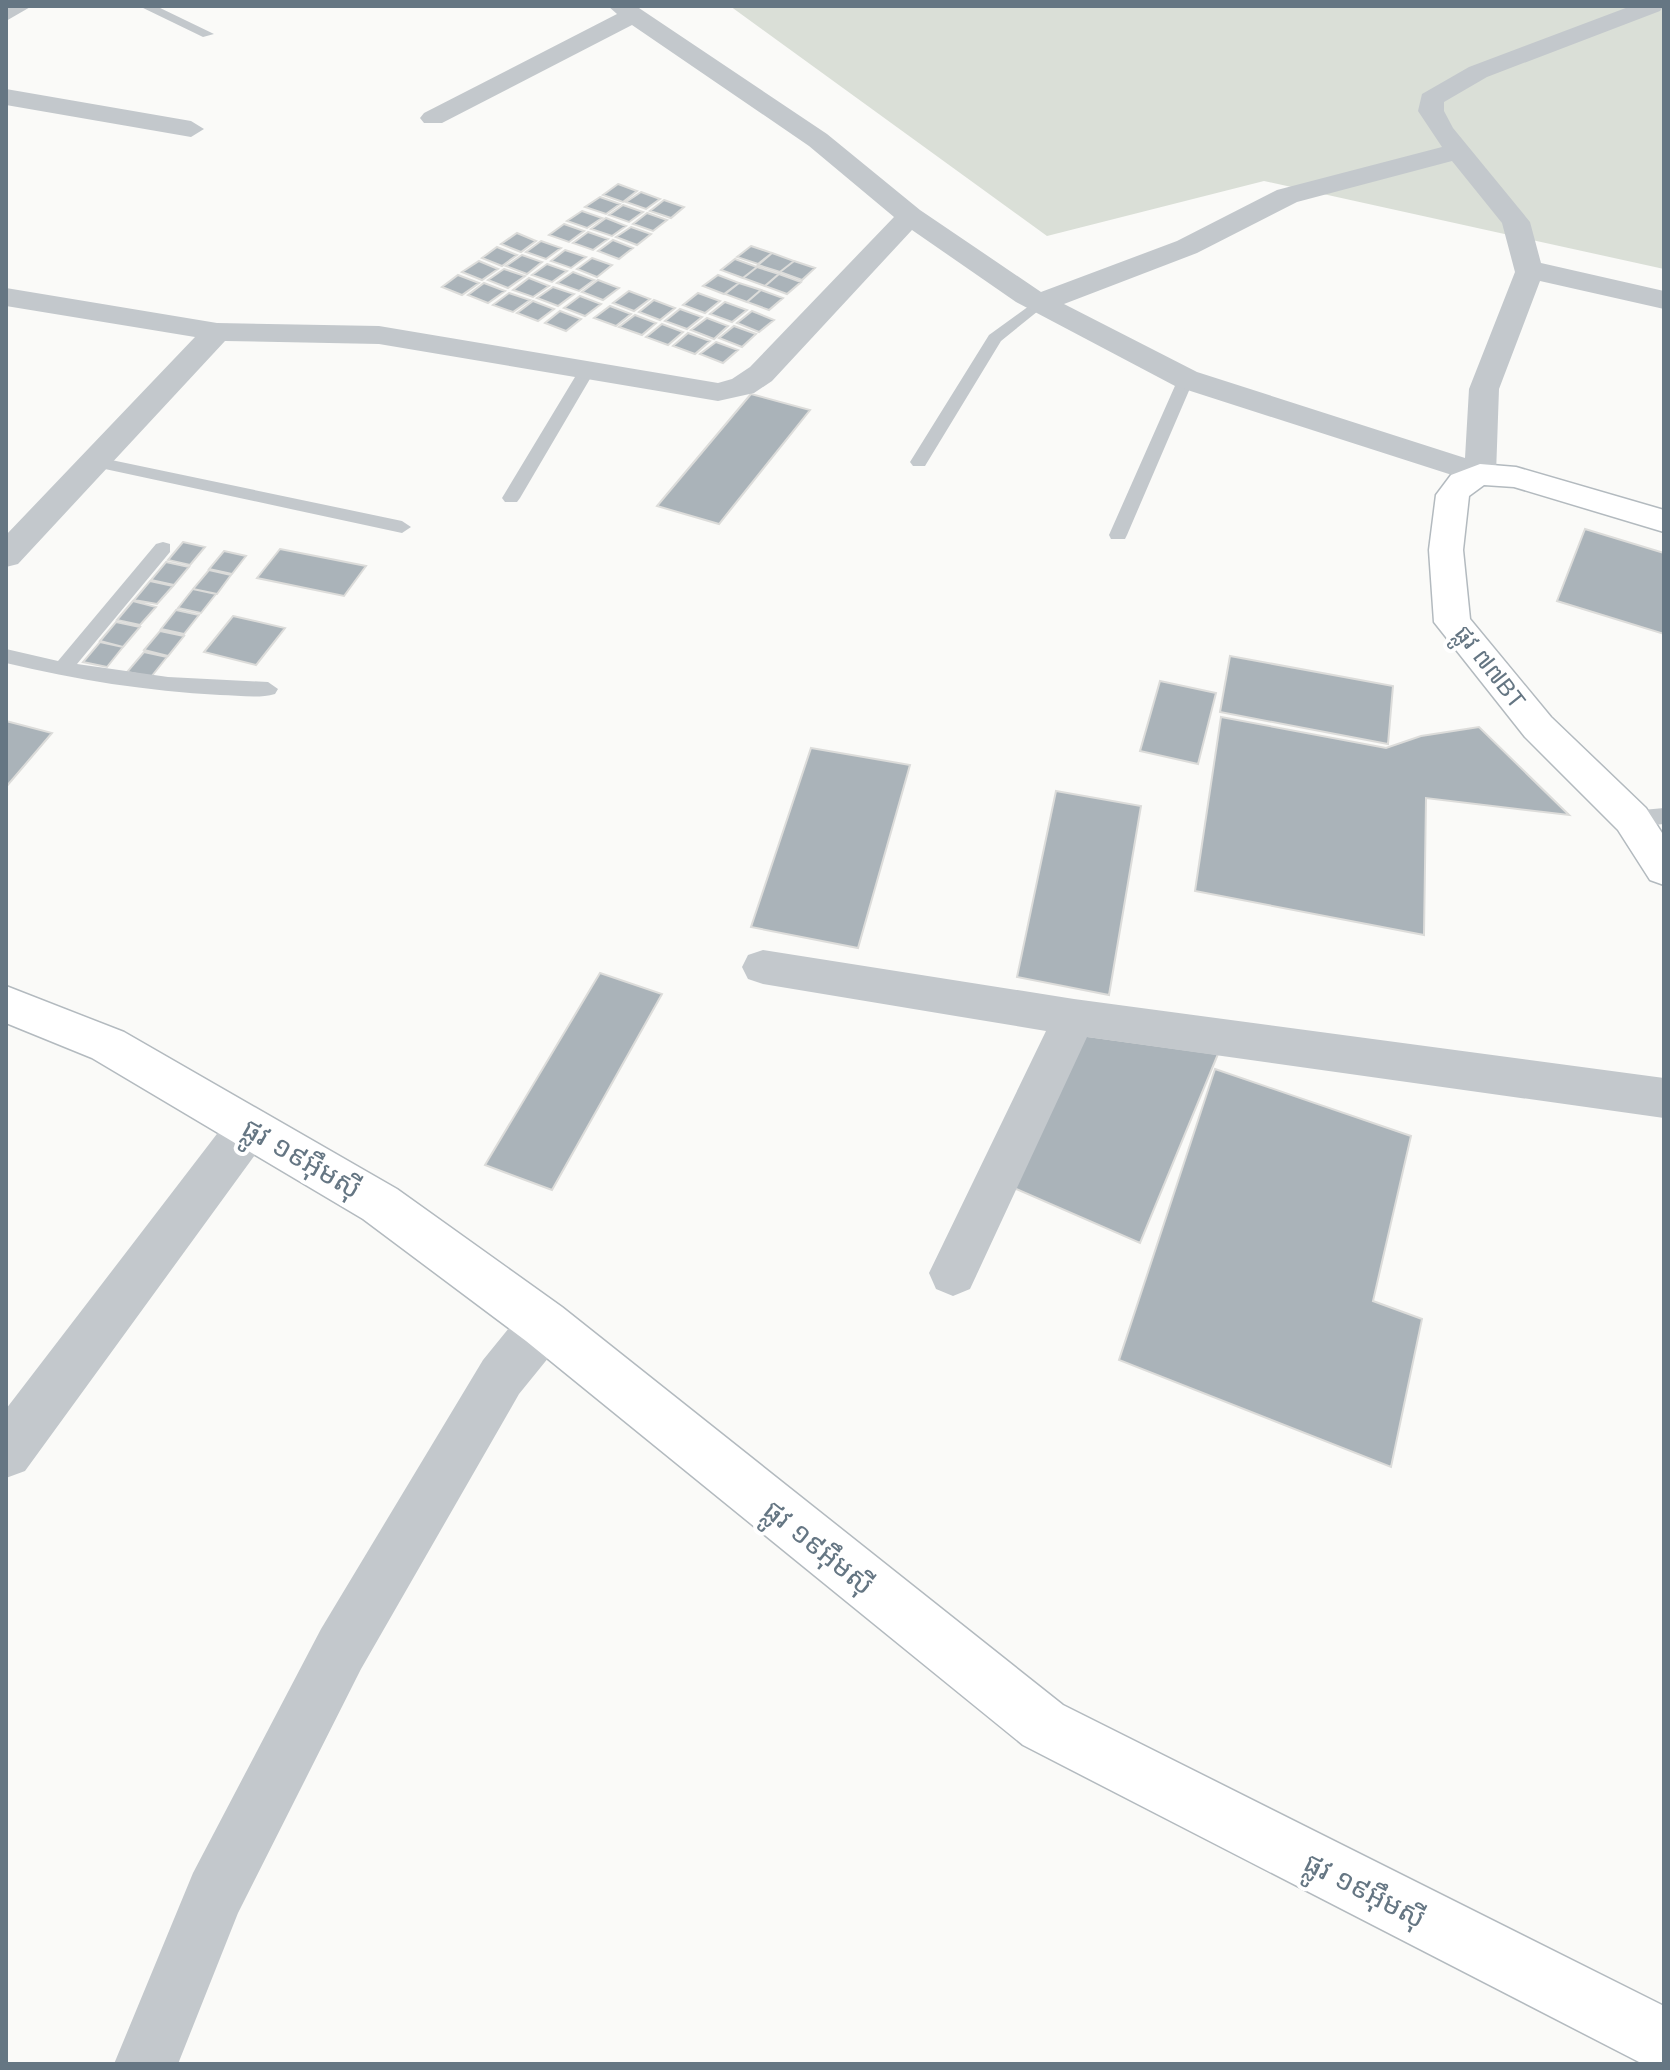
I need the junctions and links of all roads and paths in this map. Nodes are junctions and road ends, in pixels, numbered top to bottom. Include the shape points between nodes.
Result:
1 (20, 6) edge
2 (145, 6) edge
3 (1652, 6) edge
4 (626, 10) edge
5 (6, 14) edge
6 (208, 34) dead end
7 (11, 103) edge
8 (433, 118) dead end
9 (191, 129) dead end
10 (1458, 151) junction
11 (910, 216) junction
12 (1529, 272) junction
13 (1664, 300) edge
14 (1040, 303) junction
15 (20, 308) edge
16 (217, 332) junction
17 (586, 372) junction
18 (1186, 379) junction
19 (97, 462) junction
20 (919, 462) dead end
21 (1480, 474) junction
22 (511, 498) dead end
23 (1664, 521) edge
24 (402, 527) dead end
25 (1118, 535) dead end
26 (163, 548) dead end
27 (6, 556) edge
28 (6, 656) edge
29 (61, 670) junction
30 (268, 689) dead end
31 (1648, 818) edge
32 (1664, 869) edge
33 (763, 967) dead end
34 (6, 1004) edge
35 (1074, 1017) junction
36 (1664, 1098) edge
37 (249, 1127) junction
38 (953, 1273) dead end
39 (544, 1324) junction
40 (6, 1452) edge
41 (1664, 2040) edge
42 (146, 2064) edge

1 - 5 street
2 - 6 lane
3 - 10 street via 1478,72 1431,99 1431,111
4 - 8 street
4 - 11 street via 818,140
7 - 9 street
10 - 12 street via 1516,222
10 - 14 street via 1287,196 1187,247
11 - 14 street
11 - 17 street via 761,374 743,386 718,392 686,390
12 - 13 street via 1552,272
12 - 21 street via 1484,389
14 - 18 street
14 - 20 lane via 995,338
15 - 16 street
16 - 17 street via 379,335
16 - 19 street
17 - 22 lane
18 - 21 street
18 - 25 lane
19 - 24 lane
19 - 27 street
21 - 23 street via 1516,477
21 - 31 street, ផ្លូវ ៧៧BT via 1463,482 1453,495 1446,550 1452,622 1538,727
26 - 29 lane
28 - 29 lane
29 - 30 lane via 185,688
31 - 32 street, ផ្លូវ ៧៧BT
33 - 35 street
34 - 37 street, ផ្លូវ ១៩អ៊ឹមស៊ី via 108,1045
35 - 36 street
35 - 38 street
37 - 39 street, ផ្លូវ ១៩អ៊ឹមស៊ី via 380,1204
37 - 40 street
39 - 41 street, ផ្លូវ ១៩អ៊ឹមស៊ី via 1043,1725
39 - 42 street via 501,1377 341,1649 215,1895

